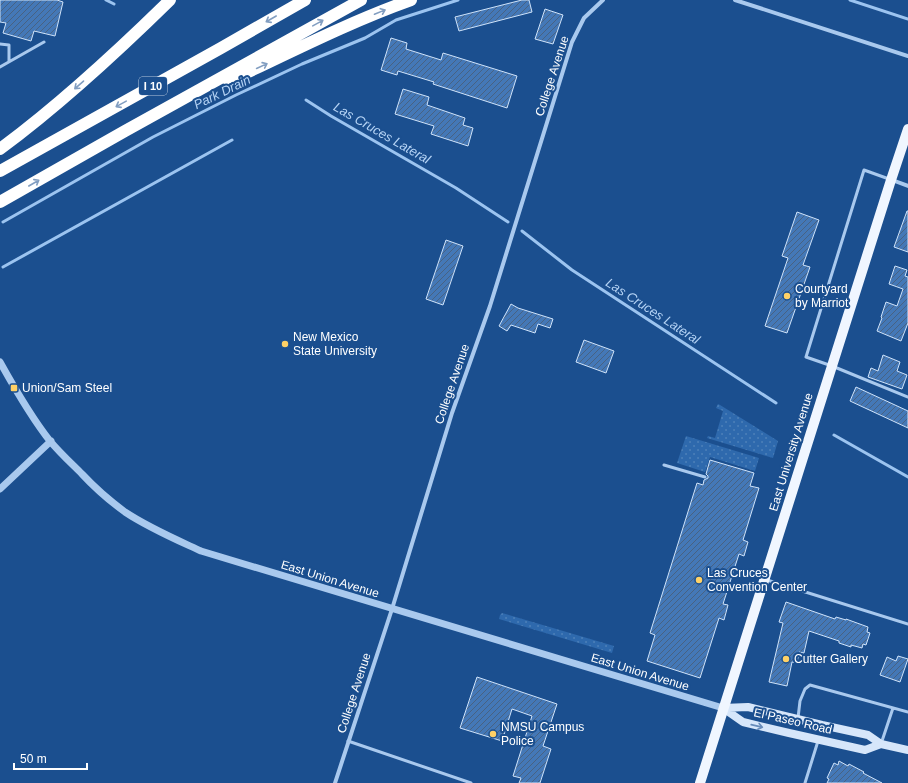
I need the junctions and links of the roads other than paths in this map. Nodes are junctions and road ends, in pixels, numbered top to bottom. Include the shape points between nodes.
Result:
1 (170, 0) edge
2 (176, 0) edge
3 (305, 0) edge
4 (361, 0) edge
5 (411, 0) edge
6 (603, 0) edge
7 (735, 0) edge
8 (129, 40) junction
9 (44, 42) dead end
10 (0, 44) edge
11 (908, 56) edge
12 (9, 62) junction
13 (0, 67) edge
14 (908, 129) edge
15 (125, 131) junction
16 (0, 149) edge
17 (0, 171) edge
18 (891, 180) junction
19 (908, 186) edge
20 (0, 202) edge
21 (0, 362) edge
22 (832, 366) junction
23 (908, 397) edge
24 (51, 442) junction
25 (664, 465) dead end
26 (705, 477) dead end
27 (0, 489) edge
28 (764, 579) junction
29 (392, 609) junction
30 (908, 624) edge
31 (723, 708) junction
32 (893, 708) junction
33 (908, 712) edge
34 (798, 719) junction
35 (819, 740) junction
36 (348, 741) junction
37 (881, 744) junction
38 (908, 750) edge
39 (335, 783) edge
40 (471, 783) edge
41 (700, 783) edge
42 (805, 783) edge

1 - 8 highway
2 - 8 highway
3 -> 17 highway, I 10
15 -> 4 highway, I 10
15 -> 5 highway via 360,20
6 - 29 street, College Avenue via 584,18 572,42
7 - 11 street
8 -> 16 highway via 64,98
9 - 12 lane
10 - 12 lane via 9,45
12 - 13 lane
14 - 18 main road, East University Avenue
20 -> 15 highway, I 10
18 - 19 street
18 - 22 main road, East University Avenue
18 - 22 lane via 864,170 806,357
21 - 24 street, East Union Avenue via 14,388
22 - 23 lane
22 - 28 main road, East University Avenue
24 - 27 street
24 - 29 street, East Union Avenue via 109,499 161,533 200,551
25 - 26 lane
28 - 30 lane
28 - 31 main road, East University Avenue
29 - 31 street, East Union Avenue
29 - 36 street, College Avenue
31 - 34 main road, El Paseo Road via 748,707
31 -> 35 main road, El Paseo Road via 743,722
31 - 41 main road, East University Avenue
32 - 33 lane
32 - 34 lane via 810,685 802,695
32 - 37 lane
34 - 37 main road, El Paseo Road via 868,735
35 - 37 main road, El Paseo Road via 865,750
35 - 42 lane
36 - 39 street, College Avenue
36 - 40 lane
37 - 38 main road, El Paseo Road

